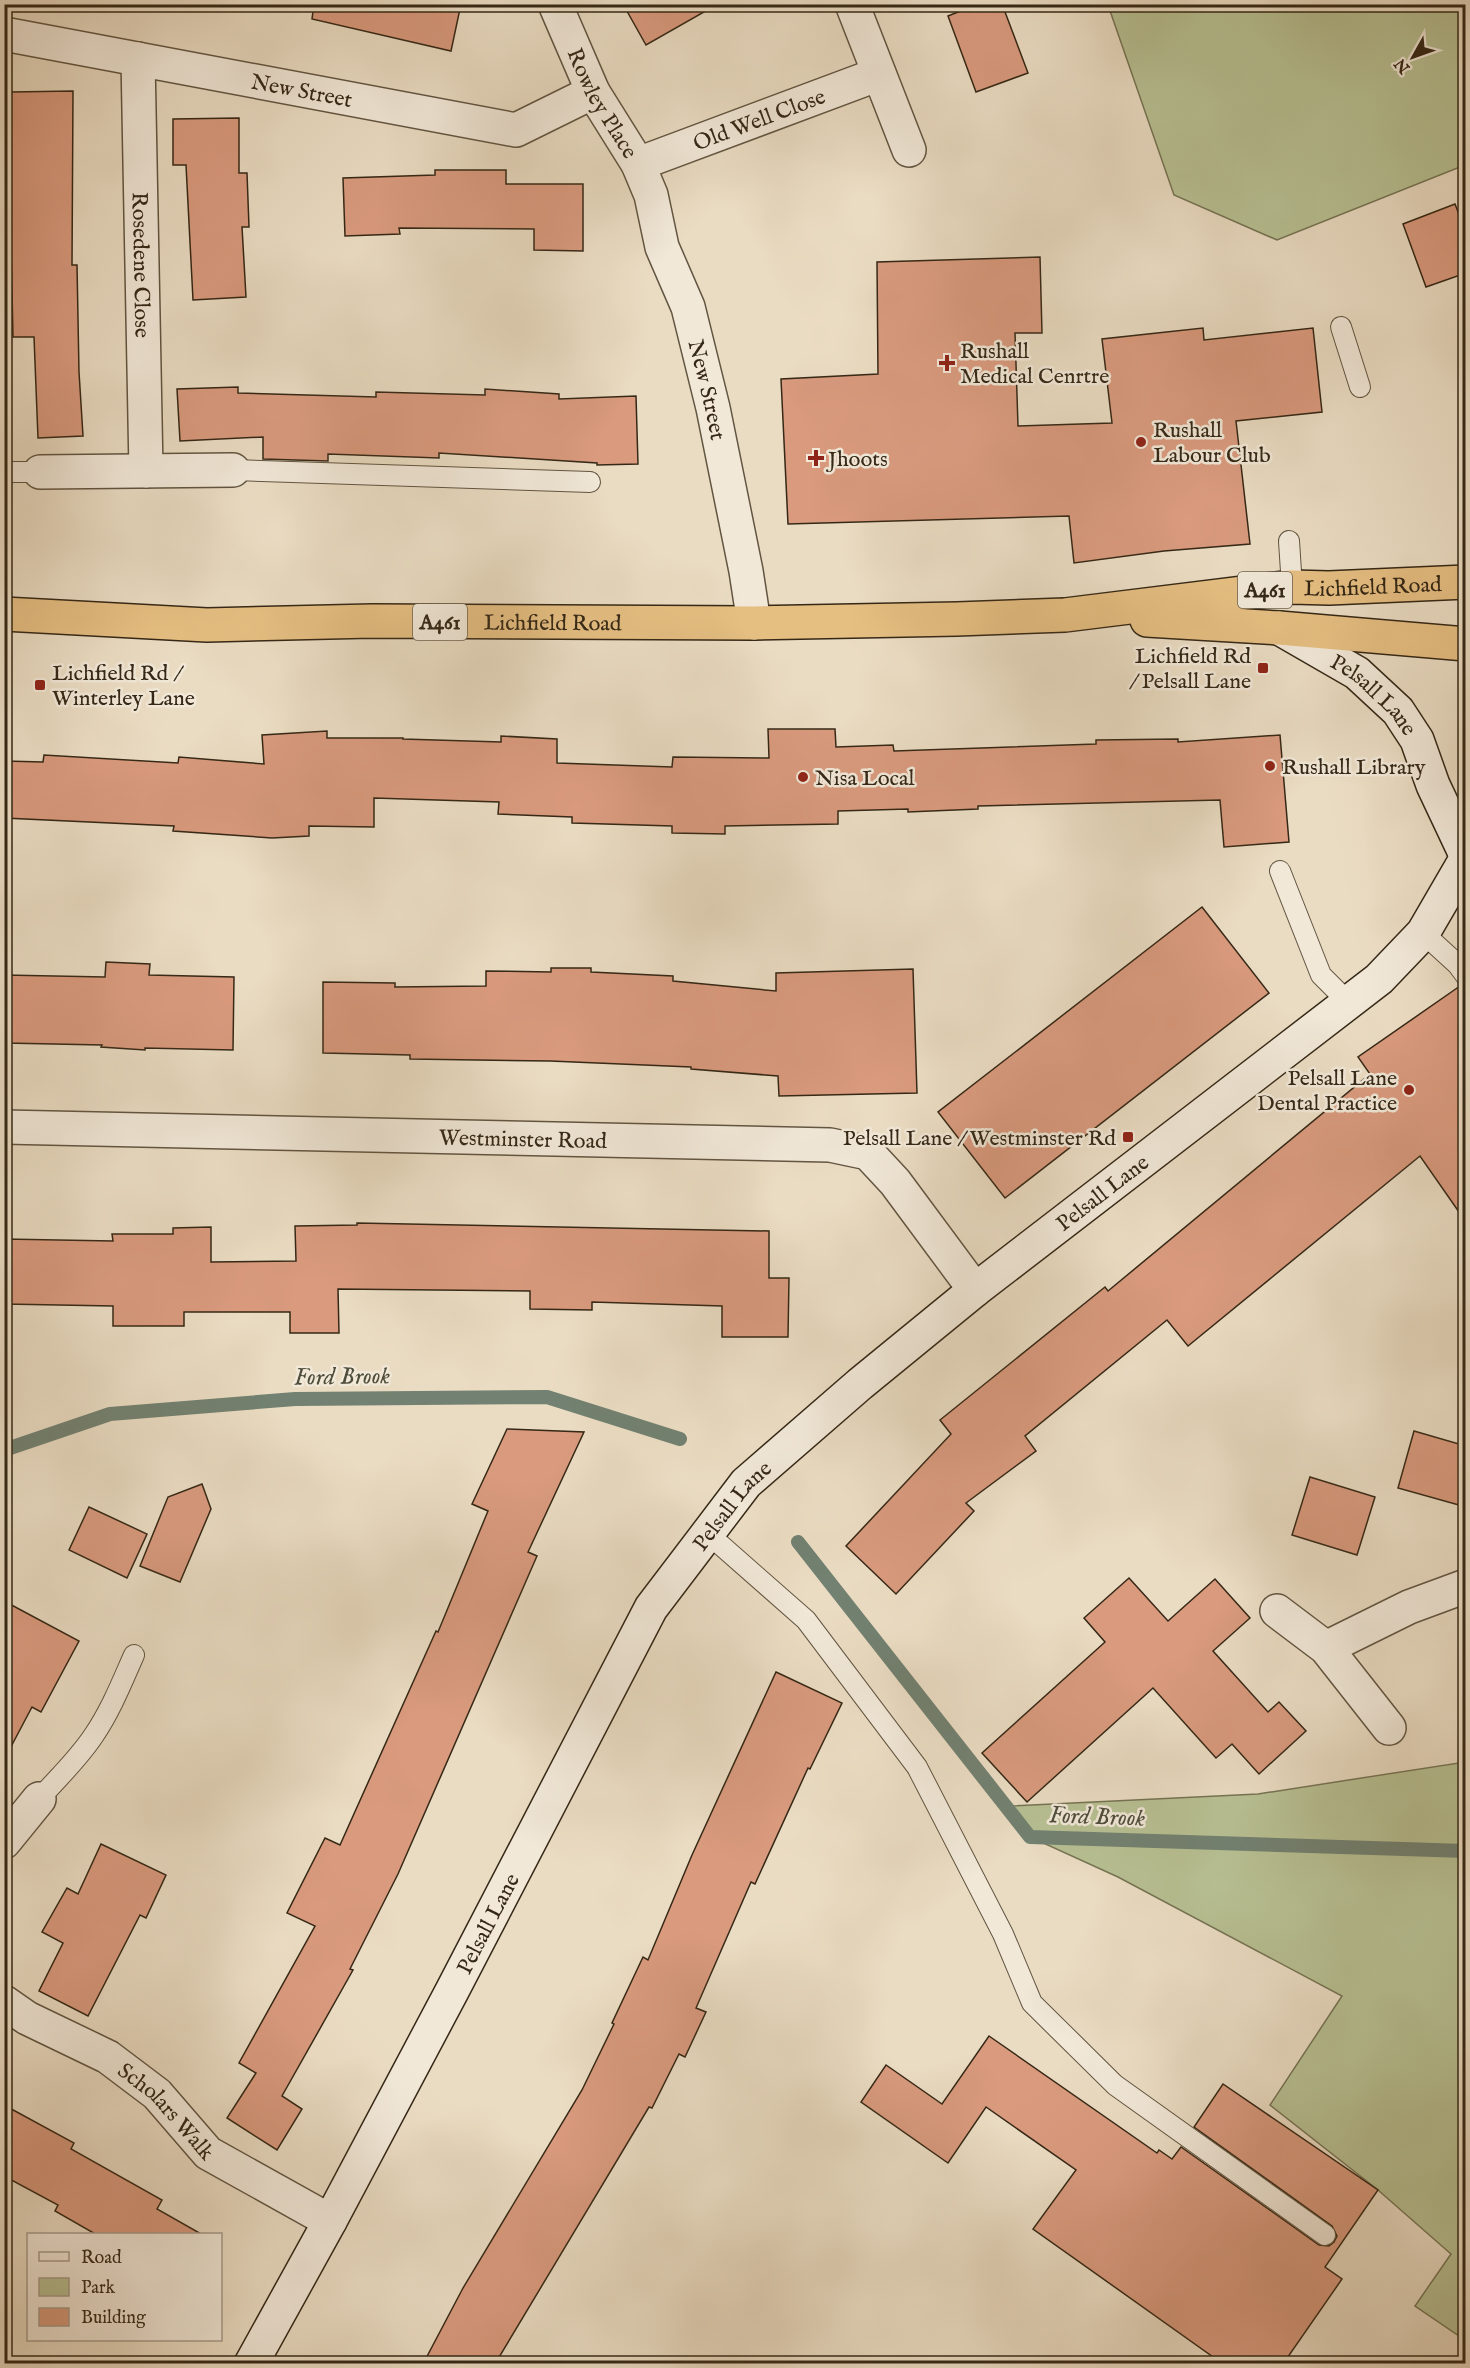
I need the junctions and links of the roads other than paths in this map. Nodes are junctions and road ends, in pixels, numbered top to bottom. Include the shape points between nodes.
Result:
1 (555, 4) edge
2 (852, 4) edge
3 (4, 34) edge
4 (138, 59) junction
5 (879, 74) junction
6 (593, 92) junction
7 (909, 150) dead end
8 (638, 164) junction
9 (1341, 327) dead end
10 (1360, 387) dead end
11 (233, 470) joint
12 (146, 471) junction
13 (4, 472) edge
14 (40, 472) joint
15 (590, 482) dead end
16 (1289, 542) dead end
17 (1466, 582) edge
18 (1292, 587) junction
19 (4, 614) edge
20 (1065, 615) junction
21 (754, 623) junction
22 (1280, 628) junction
23 (1466, 644) edge
24 (1466, 857) edge
25 (1280, 871) dead end
26 (1423, 933) junction
27 (1466, 976) edge
28 (1349, 1003) junction
29 (4, 1127) edge
30 (975, 1290) junction
31 (706, 1532) junction
32 (1466, 1586) edge
33 (1277, 1611) dead end
34 (1326, 1648) junction
35 (134, 1655) dead end
36 (1389, 1728) dead end
37 (39, 1799) joint
38 (4, 1842) edge
39 (4, 2002) edge
40 (330, 2221) junction
41 (1325, 2235) dead end
42 (251, 2364) edge

1 - 6 street, Rowley Place
2 - 5 street
3 - 4 street, New Street
4 - 6 street, New Street via 516,130
4 - 12 street, Rosedene Close
5 - 7 street
5 - 8 street, Old Well Close
6 - 8 street, Rowley Place
8 - 21 street, New Street via 651,195 662,247 688,307 713,408
9 - 10 lane
11 - 12 street
11 - 15 lane
12 - 14 street
13 - 14 lane
16 - 18 lane
17 - 18 highway, Lichfield Road / A461
18 - 20 highway, Lichfield Road / A461
19 - 21 highway, Lichfield Road / A461 via 207,625 372,621
20 - 21 highway, Lichfield Road / A461
20 - 22 highway, Lichfield Road
22 - 23 highway, Lichfield Road
22 - 24 street, Pelsall Lane via 1357,673 1398,711 1417,740
24 - 26 street, Pelsall Lane
25 - 28 lane via 1321,975
26 - 27 lane
26 - 28 street, Pelsall Lane via 1379,979
28 - 30 street, Pelsall Lane
29 - 30 street, Westminster Road via 830,1145 868,1153 895,1182
30 - 31 street, Pelsall Lane via 746,1483
31 - 40 street, Pelsall Lane via 651,1608
31 - 41 lane via 806,1620 916,1767 1003,1934 1032,2003 1115,2085
32 - 34 street via 1409,1607
33 - 34 street
34 - 36 street
35 - 37 lane via 94,1736
37 - 38 street
39 - 40 street, Scholars Walk via 27,2018 108,2058 157,2094 208,2153
40 - 42 street, Pelsall Lane

